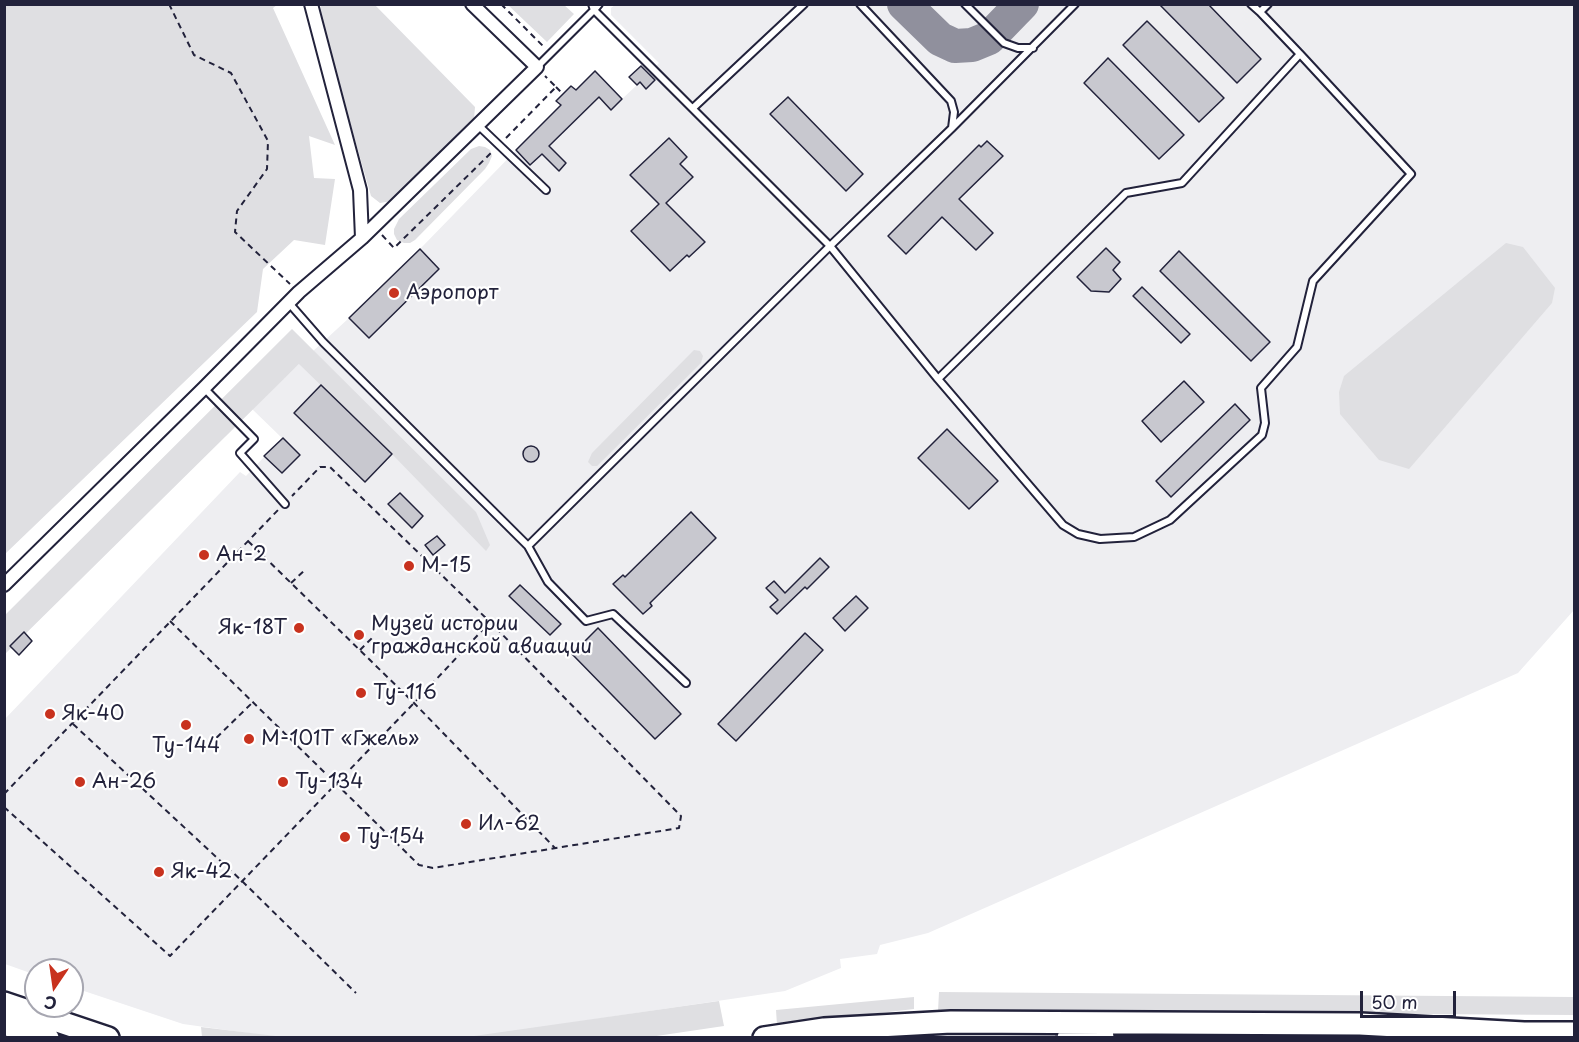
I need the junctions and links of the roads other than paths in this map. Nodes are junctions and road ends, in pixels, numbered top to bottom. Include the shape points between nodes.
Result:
1 (311, 4) edge
2 (472, 4) edge
3 (599, 4) edge
4 (804, 4) edge
5 (860, 4) edge
6 (965, 4) edge
7 (1074, 4) edge
8 (1251, 4) edge
9 (1268, 4) edge
10 (593, 7) edge
11 (1260, 12) junction
12 (1033, 48) junction
13 (1300, 54) junction
14 (537, 68) junction
15 (693, 108) junction
16 (478, 125) junction
17 (951, 128) junction
18 (546, 190) dead end
19 (362, 238) junction
20 (830, 246) junction
21 (289, 303) junction
22 (938, 379) junction
23 (204, 388) junction
24 (285, 504) road end
25 (528, 546) junction
26 (4, 585) edge
27 (686, 683) dead end
28 (4, 1003) edge
29 (4, 1024) edge
30 (1524, 1033) junction
31 (1575, 1033) edge
32 (48, 1038) edge
33 (108, 1038) edge
34 (764, 1038) edge
35 (1068, 1038) edge
36 (1127, 1038) edge
37 (1411, 1038) edge

1 - 19 street via 360,190
2 - 14 street
3 - 10 lane
4 - 15 lane
5 - 17 lane via 951,101
6 - 12 lane via 1004,43
7 - 12 lane
8 - 11 lane
9 - 11 lane
10 - 14 lane
10 - 15 lane
11 - 13 lane
12 - 17 lane
13 - 22 lane via 1182,183 1126,193
13 - 22 lane via 1411,174 1313,281 1297,347 1261,387 1265,423 1262,435 1170,520 1134,537 1100,539 1078,534 1063,525
14 - 16 street
15 - 20 lane
16 - 18 lane
16 - 19 street
17 - 20 lane
19 - 21 street
20 - 22 lane
20 - 25 lane
21 - 23 street
21 - 25 lane via 323,342
23 - 24 lane via 254,439 240,453
23 - 26 street
25 - 27 lane via 548,582 585,621 613,614
28 - 33 highway
29 - 32 highway
30 - 31 highway
30 - 34 highway via 1359,1024 951,1022 825,1029
30 - 37 highway
35 - 36 highway

